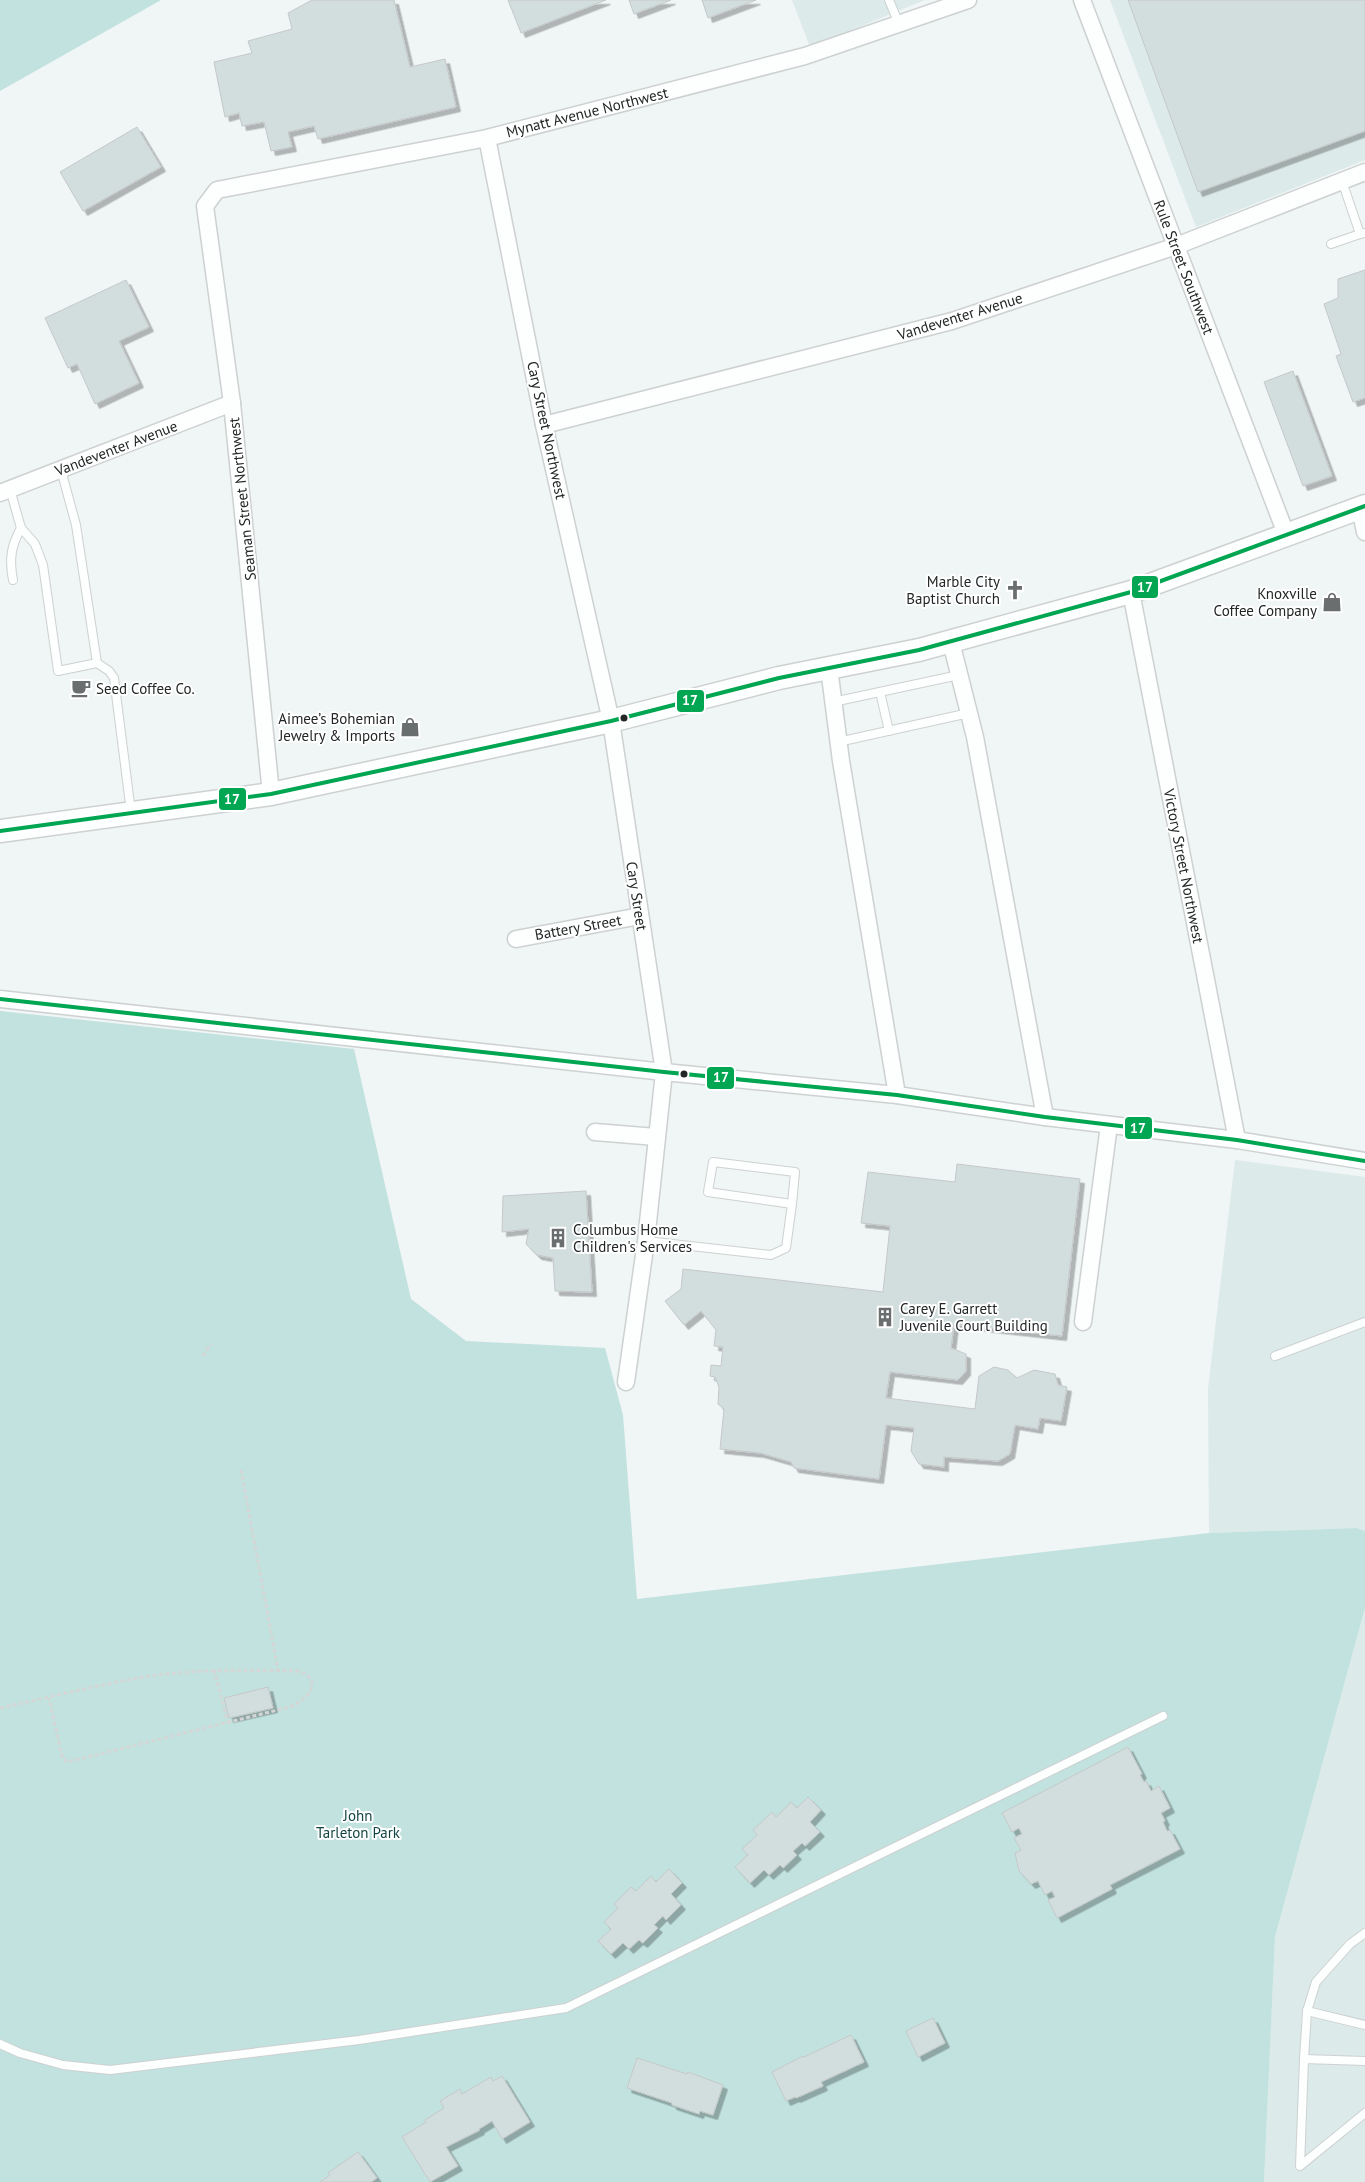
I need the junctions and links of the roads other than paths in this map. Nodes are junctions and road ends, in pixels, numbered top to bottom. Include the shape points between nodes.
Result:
1 (889, 0) edge
2 (968, 0) edge
3 (1082, 0) edge
4 (899, 24) junction
5 (487, 138) junction
6 (1365, 172) edge
7 (1342, 181) junction
8 (205, 206) joint
9 (1362, 234) edge
10 (1331, 244) dead end
11 (1176, 246) junction
12 (232, 403) junction
13 (544, 425) junction
14 (61, 470) junction
15 (5, 491) edge
16 (1363, 507) edge
17 (22, 528) junction
18 (1365, 532) edge
19 (1286, 534) junction
20 (13, 580) dead end
21 (1131, 592) junction
22 (951, 642) junction
23 (97, 663) junction
24 (829, 668) junction
25 (959, 675) junction
26 (880, 692) junction
27 (833, 702) junction
28 (969, 713) junction
29 (611, 721) junction
30 (889, 731) junction
31 (838, 742) junction
32 (271, 794) junction
33 (131, 813) junction
34 (0, 831) edge
35 (640, 916) junction
36 (516, 938) dead end
37 (0, 999) edge
38 (664, 1072) junction
39 (897, 1095) junction
40 (1044, 1117) junction
41 (1109, 1125) junction
42 (594, 1132) dead end
43 (656, 1137) junction
44 (1237, 1140) junction
45 (1365, 1161) edge
46 (792, 1204) junction
47 (646, 1241) junction
48 (1083, 1322) dead end
49 (1365, 1322) edge
50 (1275, 1356) dead end
51 (626, 1382) dead end
52 (1163, 1716) dead end
53 (1365, 1933) edge
54 (1307, 2011) junction
55 (1365, 2025) edge
56 (0, 2044) edge
57 (1304, 2059) junction
58 (1365, 2061) edge
59 (1365, 2113) edge

1 - 4 lane
2 - 4 street, Mynatt Avenue Northwest
3 - 11 street, Rule Street Southwest
4 - 5 street, Mynatt Avenue Northwest via 805,56
5 - 8 street, Mynatt Avenue Northwest via 217,190
5 - 13 street, Cary Street Northwest
6 - 7 street, Vandeventer Avenue
7 - 9 lane
7 - 11 street, Vandeventer Avenue
8 - 12 street, Seaman Street Northwest
9 - 10 lane
11 - 13 street, Vandeventer Avenue via 952,322
11 - 19 street, Rule Street Southwest
12 - 14 street, Vandeventer Avenue
12 - 32 street, Seaman Street Northwest
13 - 29 street, Cary Street Northwest
14 - 15 street, Vandeventer Avenue
14 - 23 lane via 76,524
15 - 17 lane
16 - 18 street
16 - 19 street
17 - 20 lane via 11,549
17 - 23 lane via 35,544 43,565 58,671
19 - 21 street
21 - 22 street
21 - 44 street, Victory Street Northwest
22 - 24 street
22 - 25 street
23 - 33 lane via 114,678
24 - 27 street
24 - 29 street
25 - 26 lane
25 - 28 street
26 - 27 lane
26 - 30 lane
27 - 31 street
28 - 30 lane
28 - 40 street
29 - 32 street
29 - 35 street, Cary Street
30 - 31 lane
31 - 39 street
32 - 33 street
33 - 34 street
35 - 36 street, Battery Street
35 - 38 street, Cary Street
37 - 38 street
38 - 39 street
38 - 43 street, Cary Street
39 - 40 street
40 - 41 street
41 - 44 street
41 - 48 street
42 - 43 street
43 - 47 street, Cary Street
44 - 45 street
46 - 46 lane via 795,1172 713,1162 708,1192
46 - 47 lane via 786,1248 771,1255
47 - 51 street, Cary Street
49 - 50 lane
52 - 56 lane via 566,2008 359,2040 110,2070 63,2065
53 - 54 lane via 1350,1944 1316,1982
54 - 55 lane
54 - 57 lane
57 - 58 lane
57 - 59 lane via 1300,2166

